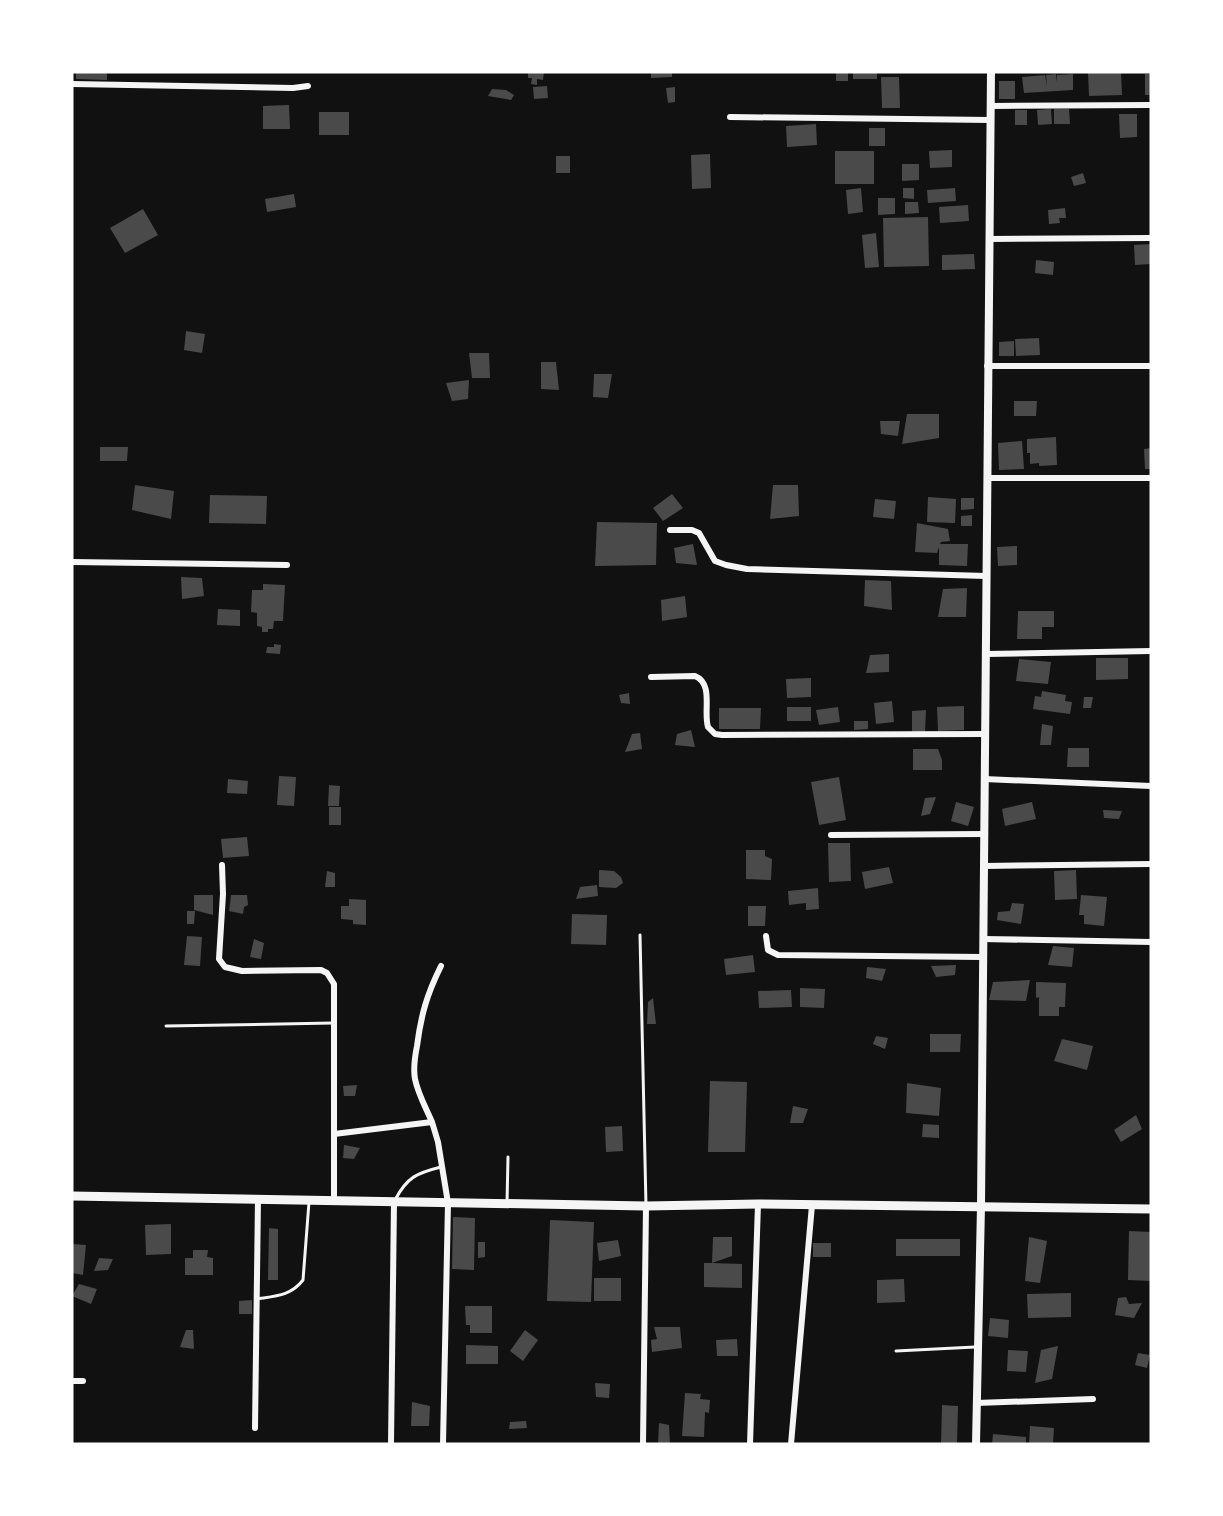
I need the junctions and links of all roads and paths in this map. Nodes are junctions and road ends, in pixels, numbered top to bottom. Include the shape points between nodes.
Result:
1 (991, 72) edge
2 (72, 84) edge
3 (308, 86) dead end
4 (1151, 105) edge
5 (990, 106) junction
6 (730, 117) dead end
7 (990, 120) junction
8 (1151, 238) edge
9 (989, 239) junction
10 (987, 366) junction
11 (1151, 366) edge
12 (987, 478) junction
13 (1151, 478) edge
14 (670, 530) dead end
15 (72, 562) edge
16 (287, 565) dead end
17 (986, 576) junction
18 (1151, 651) edge
19 (985, 654) junction
20 (651, 677) dead end
21 (985, 734) junction
22 (984, 779) junction
23 (1151, 786) edge
24 (984, 834) junction
25 (831, 835) dead end
26 (1151, 864) edge
27 (222, 865) dead end
28 (984, 866) junction
29 (640, 934) dead end
30 (766, 936) dead end
31 (983, 939) junction
32 (1151, 942) edge
33 (983, 957) junction
34 (441, 966) dead end
35 (334, 1023) junction
36 (166, 1026) dead end
37 (432, 1122) junction
38 (334, 1134) junction
39 (508, 1156) dead end
40 (443, 1167) junction
41 (72, 1196) edge
42 (258, 1199) junction
43 (309, 1200) junction
44 (334, 1201) junction
45 (394, 1202) junction
46 (448, 1203) junction
47 (507, 1204) junction
48 (758, 1204) junction
49 (812, 1205) junction
50 (646, 1206) junction
51 (981, 1206) junction
52 (1151, 1209) edge
53 (256, 1299) junction
54 (977, 1347) junction
55 (896, 1351) dead end
56 (72, 1381) edge
57 (83, 1381) dead end
58 (1093, 1399) dead end
59 (976, 1403) junction
60 (255, 1428) dead end
61 (391, 1444) edge
62 (443, 1444) edge
63 (643, 1444) edge
64 (750, 1444) edge
65 (791, 1444) edge
66 (976, 1444) edge

1 - 5 street
2 - 3 street
4 - 5 street
5 - 7 street
6 - 7 street
7 - 9 street
8 - 9 street
9 - 10 street
10 - 11 street
10 - 12 street
12 - 13 street
12 - 17 street
14 - 17 street via 699,533 710,556 726,566
15 - 16 street
17 - 19 street
18 - 19 street
19 - 21 street
20 - 21 street via 700,678 706,687 708,728 715,734
21 - 22 street
22 - 23 street
22 - 24 street
24 - 25 street
24 - 28 street
26 - 28 street
27 - 35 street via 221,963 225,968 242,970 327,973 334,984
28 - 31 street
29 - 50 lane
30 - 33 street via 768,950 778,955
31 - 32 street
31 - 33 street
33 - 51 street
34 - 37 street via 420,1021 415,1059 415,1078
35 - 36 lane
35 - 38 street
37 - 38 street
37 - 40 street
38 - 44 street
39 - 47 lane
40 - 45 lane via 414,1176 403,1185
40 - 46 street
41 - 42 main road
42 - 43 main road
42 - 53 street
43 - 44 main road
43 - 53 lane via 303,1280 287,1294
44 - 45 main road
45 - 46 main road
45 - 61 street
46 - 47 main road
46 - 62 street
47 - 50 main road
48 - 49 main road
48 - 50 main road
48 - 64 street
49 - 51 main road
49 - 65 street
50 - 63 street
51 - 52 main road
51 - 54 street
53 - 60 street
54 - 55 lane
54 - 59 street
56 - 57 street
58 - 59 street
59 - 66 street

